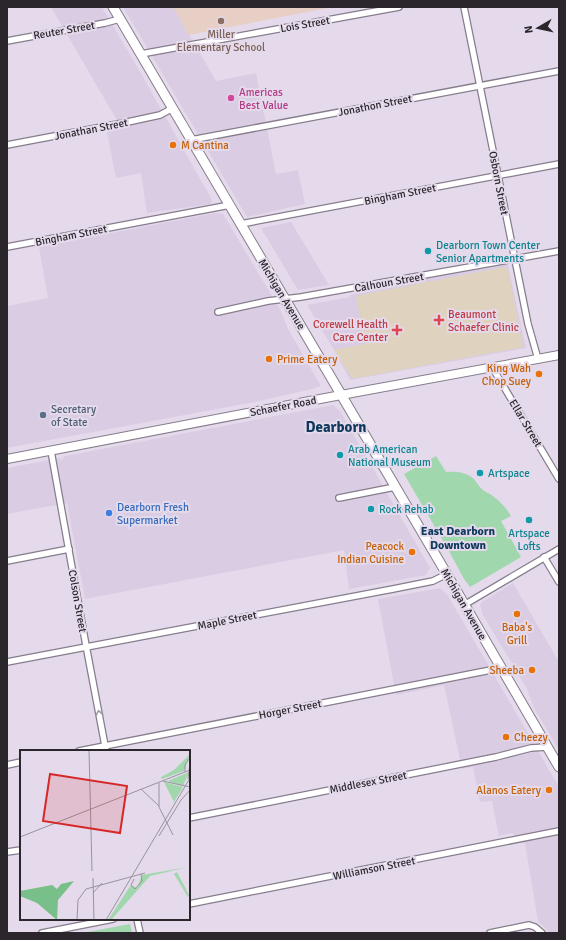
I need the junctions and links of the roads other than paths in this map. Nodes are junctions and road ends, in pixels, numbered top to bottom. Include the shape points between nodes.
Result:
1 (113, 7) edge
2 (399, 7) edge
3 (464, 7) edge
4 (120, 19) junction
5 (7, 41) edge
6 (141, 54) junction
7 (559, 71) edge
8 (480, 86) junction
9 (173, 108) junction
10 (191, 140) junction
11 (7, 145) edge
12 (559, 164) edge
13 (498, 175) junction
14 (230, 205) junction
15 (241, 224) junction
16 (7, 247) edge
17 (559, 251) edge
18 (515, 259) junction
19 (285, 299) junction
20 (218, 312) dead end
21 (559, 355) edge
22 (538, 359) junction
23 (492, 367) junction
24 (341, 395) junction
25 (51, 451) junction
26 (7, 459) edge
27 (559, 479) edge
28 (395, 487) junction
29 (339, 498) dead end
30 (69, 549) junction
31 (559, 549) edge
32 (544, 557) junction
33 (7, 561) edge
34 (447, 574) junction
35 (559, 582) edge
36 (464, 605) junction
37 (86, 647) junction
38 (7, 662) edge
39 (501, 668) junction
40 (547, 747) junction
41 (105, 748) edge
42 (88, 750) edge
43 (20, 762) edge
44 (7, 765) edge
45 (559, 767) edge
46 (190, 818) edge
47 (559, 831) edge
48 (20, 850) edge
49 (7, 852) edge
50 (190, 904) edge
51 (108, 920) edge
52 (137, 920) edge
53 (42, 933) edge
54 (140, 933) edge
55 (490, 933) edge
56 (542, 933) edge

1 - 4 main road, Michigan Avenue
2 - 6 street, Lois Street
3 - 8 street, Osborn Street
4 - 5 street, Reuter Street
4 - 6 main road, Michigan Avenue
6 - 9 main road, Michigan Avenue
7 - 8 street, Jonathon Street
8 - 10 street, Jonathon Street
8 - 13 street, Osborn Street
9 - 10 main road, Michigan Avenue
9 - 11 street, Jonathan Street via 160,115 123,124
10 - 14 main road, Michigan Avenue
12 - 13 street, Bingham Street
13 - 15 street, Bingham Street
13 - 18 street, Osborn Street
14 - 15 main road, Michigan Avenue
14 - 16 street, Bingham Street
15 - 19 main road, Michigan Avenue
17 - 18 street, Calhoun Street
18 - 19 street, Calhoun Street
18 - 22 street, Osborn Street
19 - 20 street, Calhoun Street
19 - 24 main road, Michigan Avenue
21 - 22 main road, Schaefer Road
22 - 23 main road, Schaefer Road
23 - 24 main road, Schaefer Road
23 - 27 street, Ellar Street
24 - 25 main road, Schaefer Road
24 - 28 main road, Michigan Avenue
25 - 26 main road, Schaefer Road
25 - 30 street, Colson Street
28 - 29 street
28 - 34 main road, Michigan Avenue
30 - 33 street
30 - 37 street, Colson Street
31 - 32 street
32 - 35 street
32 - 36 street
34 - 36 main road, Michigan Avenue
34 - 37 street, Maple Street via 433,580 400,587
36 - 39 main road, Michigan Avenue
37 - 38 street, Maple Street
41 -> 37 street, Colson Street
39 - 40 main road, Michigan Avenue
39 - 41 street, Horger Street
40 - 45 main road, Michigan Avenue
40 - 46 street, Middlesex Street via 530,748
41 - 42 street, Horger Street
43 - 44 street
47 - 50 street, Williamson Street
48 - 49 street
51 - 53 street
52 - 54 street
55 - 56 street via 529,925

